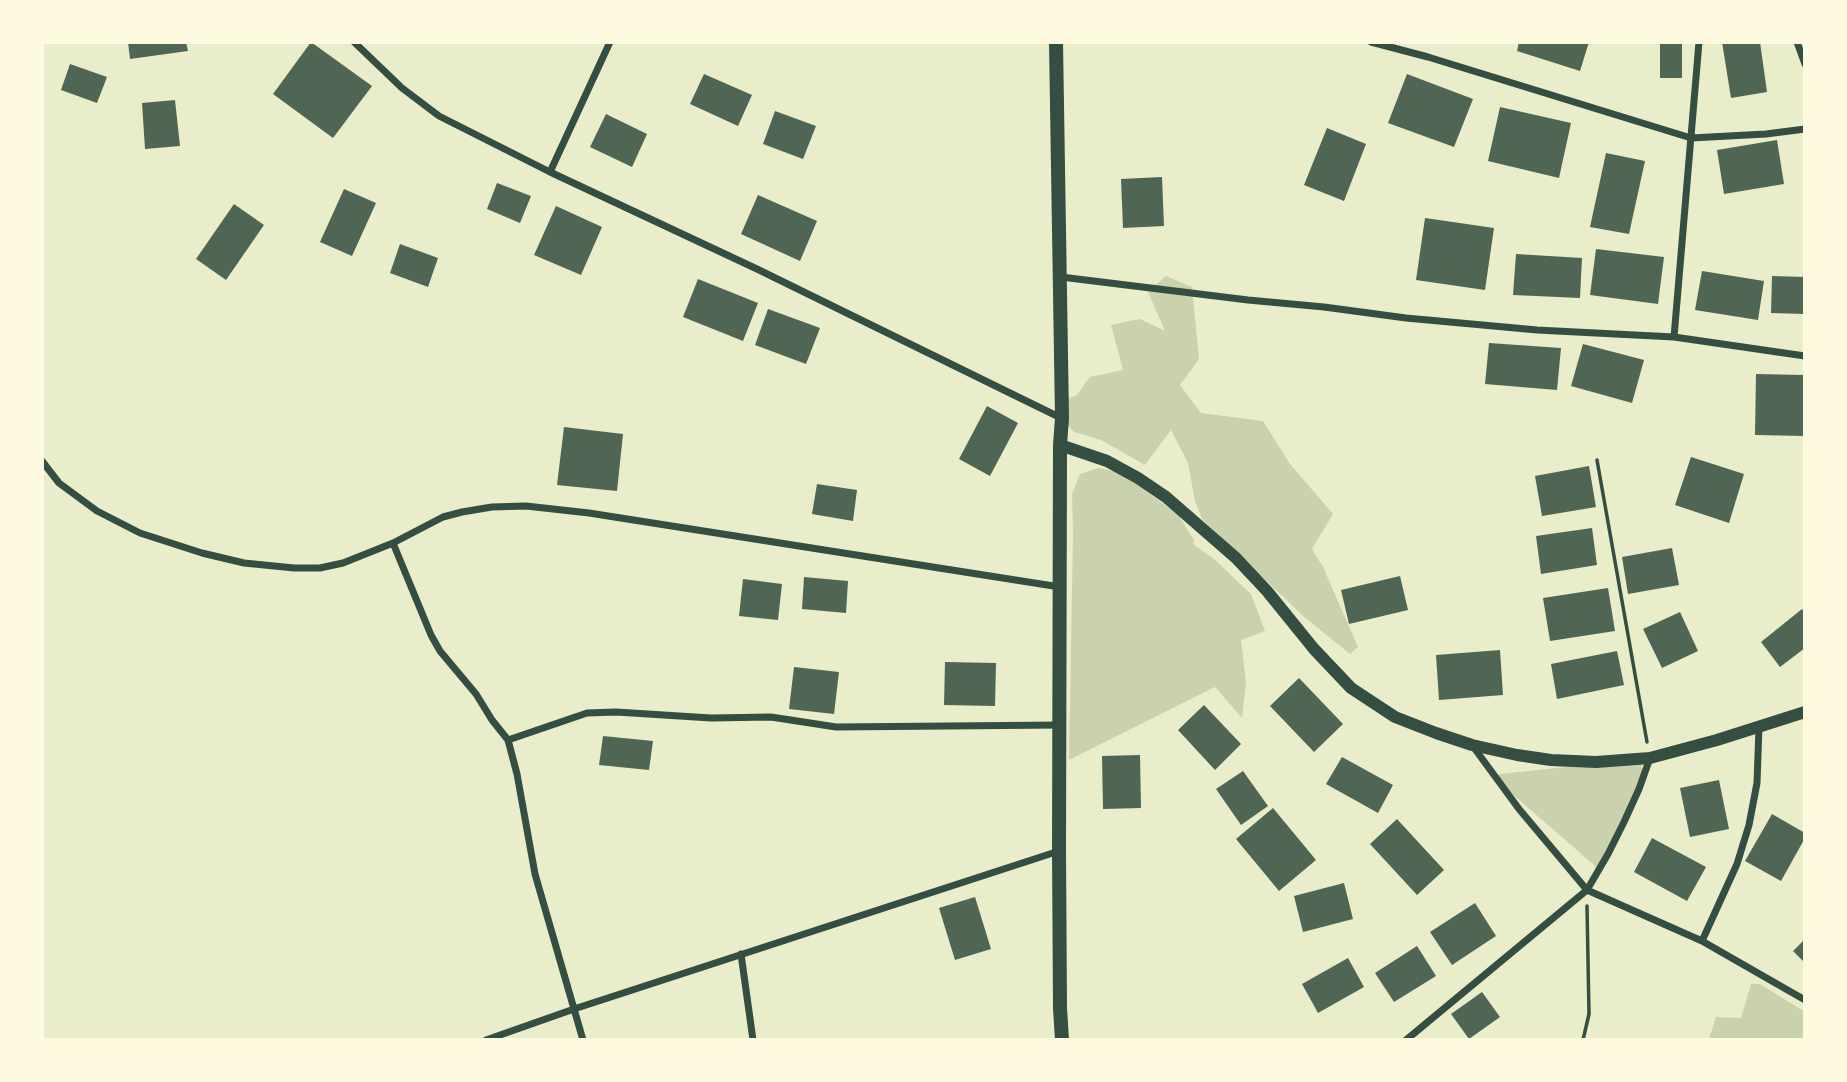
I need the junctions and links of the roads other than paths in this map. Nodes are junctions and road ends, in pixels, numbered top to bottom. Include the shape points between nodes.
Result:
1 (354, 42) edge
2 (610, 42) edge
3 (1056, 42) edge
4 (1371, 42) edge
5 (1699, 42) edge
6 (1797, 42) edge
7 (1805, 64) edge
8 (1805, 129) edge
9 (1691, 138) junction
10 (550, 172) junction
11 (1060, 277) junction
12 (1674, 337) junction
13 (1805, 356) edge
14 (1062, 418) junction
15 (1060, 444) junction
16 (42, 461) edge
17 (393, 543) junction
18 (1061, 587) junction
19 (1805, 712) edge
20 (1060, 725) junction
21 (1759, 727) junction
22 (508, 740) junction
23 (1472, 745) junction
24 (1650, 758) junction
25 (1059, 851) junction
26 (1587, 890) junction
27 (1702, 940) junction
28 (741, 954) junction
29 (1805, 1000) edge
30 (574, 1009) junction
31 (485, 1040) edge
32 (583, 1040) edge
33 (753, 1040) edge
34 (1062, 1040) edge
35 (1406, 1040) edge

1 - 10 street via 439,116
2 - 10 street
3 - 11 main road
4 - 9 street
5 - 9 street
6 - 7 street
8 - 9 street
9 - 12 street
10 - 14 street
11 - 12 street via 1406,318
11 - 14 main road
12 - 13 street
14 - 15 main road
15 - 18 main road
15 - 23 street via 1138,478 1200,525 1244,566 1351,688 1395,717
16 - 17 street via 59,483 97,511 140,533 244,563 320,568
17 - 18 street via 443,517 526,506
17 - 22 street via 440,651
18 - 20 main road
19 - 21 street
20 - 22 street via 835,727 771,717 616,712 587,713
20 - 25 main road
21 - 24 street
21 - 27 street via 1757,783 1749,825 1737,864
22 - 30 street via 535,874
23 - 24 street via 1551,760
23 - 26 street via 1519,810
24 - 26 street via 1624,822
25 - 28 street
25 - 34 main road
26 - 27 street
26 - 35 street
27 - 29 street
28 - 30 street
28 - 33 street
30 - 31 street
30 - 32 street

